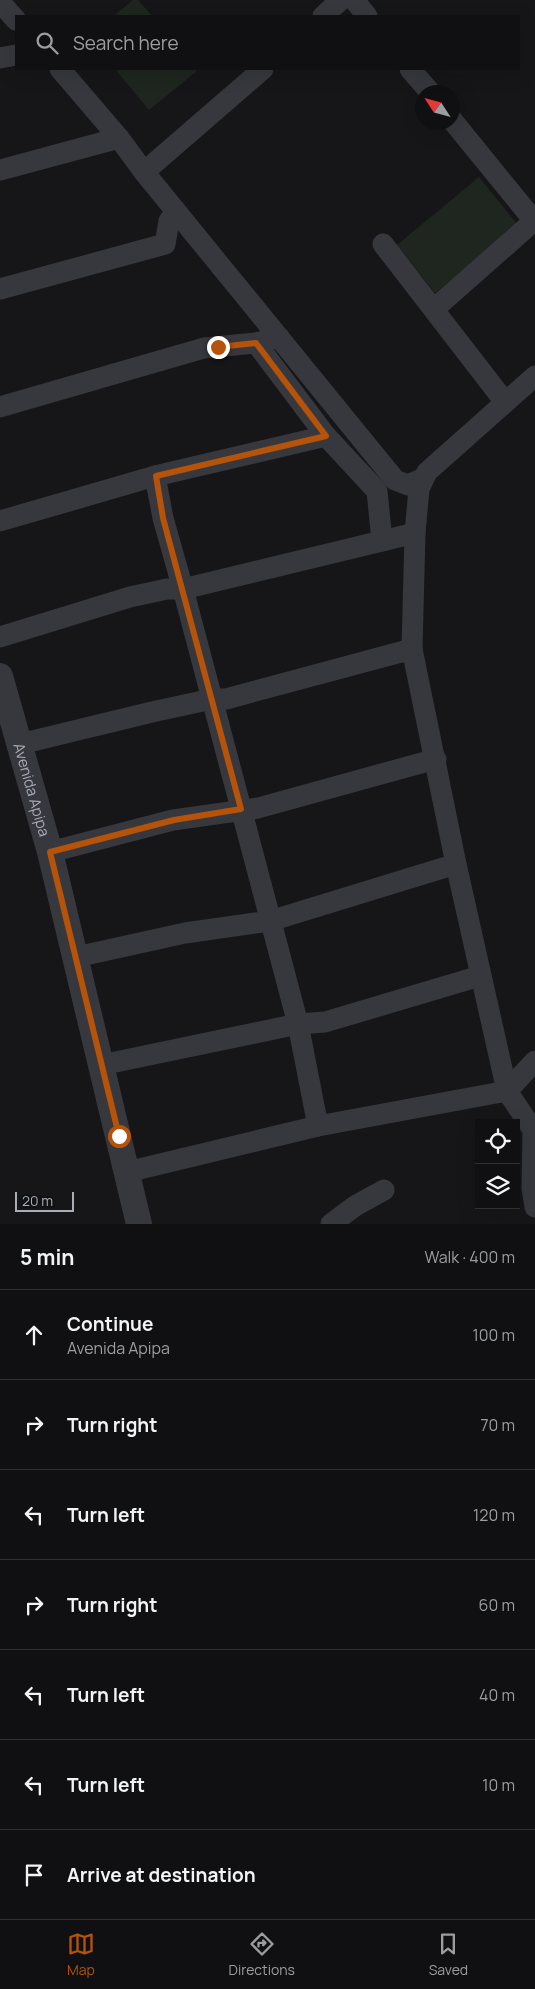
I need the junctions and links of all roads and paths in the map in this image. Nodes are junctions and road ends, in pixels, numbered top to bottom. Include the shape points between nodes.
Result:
1 (341, 0) edge
2 (354, 0) edge
3 (0, 2) edge
4 (324, 15) edge
5 (367, 15) edge
6 (15, 19) edge
7 (15, 55) edge
8 (0, 58) edge
9 (61, 70) edge
10 (262, 70) edge
11 (411, 70) edge
12 (424, 85) edge
13 (460, 130) edge
14 (119, 138) junction
15 (0, 170) edge
16 (144, 172) junction
17 (176, 211) junction
18 (535, 221) edge
19 (383, 244) dead end
20 (0, 289) edge
21 (434, 309) junction
22 (279, 336) junction
23 (256, 343) junction
24 (535, 376) edge
25 (505, 402) junction
26 (0, 407) edge
27 (326, 436) junction
28 (156, 476) junction
29 (422, 479) junction
30 (0, 521) edge
31 (415, 533) junction
32 (382, 541) junction
33 (183, 589) junction
34 (0, 637) edge
35 (412, 649) junction
36 (0, 676) edge
37 (212, 699) junction
38 (20, 744) junction
39 (436, 759) junction
40 (241, 809) junction
41 (50, 852) junction
42 (456, 864) junction
43 (270, 921) junction
44 (76, 957) junction
45 (480, 976) junction
46 (298, 1024) junction
47 (535, 1061) edge
48 (101, 1065) junction
49 (507, 1091) junction
50 (318, 1126) junction
51 (534, 1131) edge
52 (128, 1172) junction
53 (384, 1190) dead end
54 (535, 1207) edge
55 (138, 1224) edge
56 (331, 1224) edge

1 - 4 street
2 - 5 street
3 - 6 street
7 - 8 street
9 - 14 street
10 - 16 street
11 - 12 street
13 - 18 street
14 - 15 street
14 - 16 street
16 - 17 street
17 - 20 street via 169,222 165,244
17 - 22 street
18 - 21 street
19 - 21 street
21 - 25 street
22 - 23 street
22 - 29 street via 395,480 408,485
23 - 26 street via 204,348
23 - 27 street
24 - 25 street
25 - 29 street
27 - 28 street
27 - 32 street via 377,491
28 - 30 street
28 - 33 street via 163,518
29 - 31 street
31 - 32 street
31 - 35 street
32 - 33 street
33 - 34 street via 130,597
33 - 37 street
35 - 37 street via 226,699
35 - 39 street
36 - 38 street, Avenida Apipa
37 - 38 street
37 - 40 street
38 - 41 street, Avenida Apipa
39 - 40 street via 258,808
39 - 42 street
40 - 41 street via 174,820
40 - 43 street
41 - 44 street, Avenida Apipa
42 - 43 street
42 - 45 street
43 - 44 street via 185,933
43 - 46 street
44 - 48 street, Avenida Apipa
45 - 46 street via 324,1022
45 - 49 street
46 - 48 street
46 - 50 street
47 - 49 street
48 - 52 street, Avenida Apipa
49 - 50 street
49 - 51 street
50 - 52 street
51 - 54 street via 532,1188
52 - 55 street, Avenida Apipa
53 - 56 street

